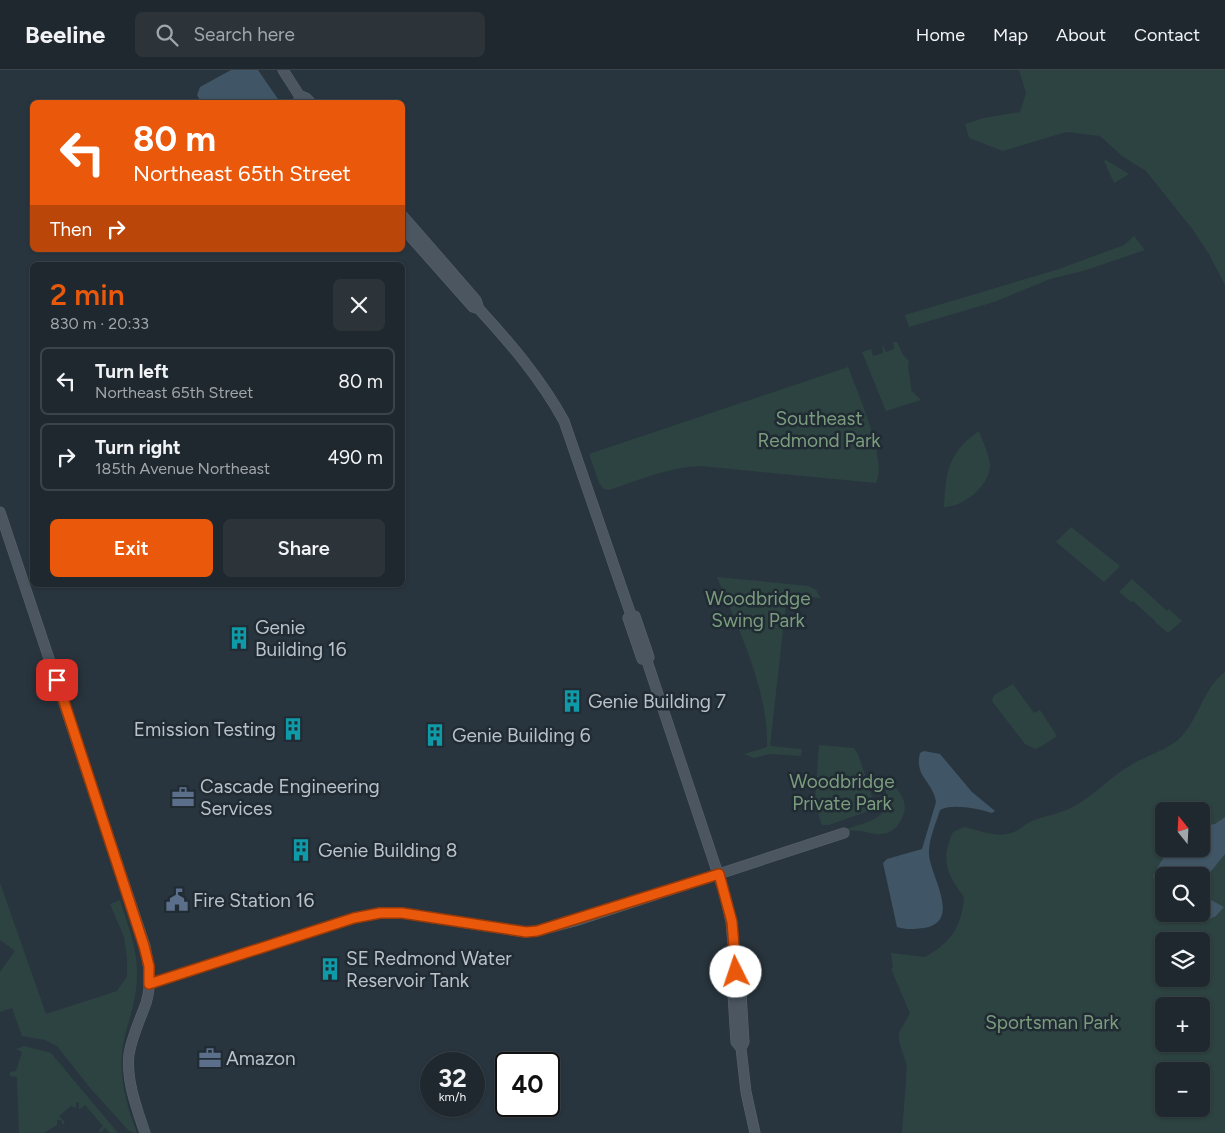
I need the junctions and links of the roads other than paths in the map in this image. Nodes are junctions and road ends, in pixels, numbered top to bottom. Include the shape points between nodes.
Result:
1 (283, 70) edge
2 (299, 99) edge
3 (405, 218) edge
4 (405, 230) edge
5 (479, 309) junction
6 (0, 512) edge
7 (844, 833) dead end
8 (719, 874) junction
9 (149, 984) junction
10 (145, 1133) edge
11 (756, 1133) edge

1 - 2 street
3 - 5 street via 476,300
4 - 5 street via 473,308
5 - 8 street via 533,372 564,421 631,615 635,616 649,657 647,661
6 - 9 street via 144,946
7 - 8 street
8 - 9 street via 537,931 402,913 354,918
8 - 11 street via 732,922 737,988 741,993 744,1042 741,1048 746,1092
9 - 10 street via 129,1055 130,1078

